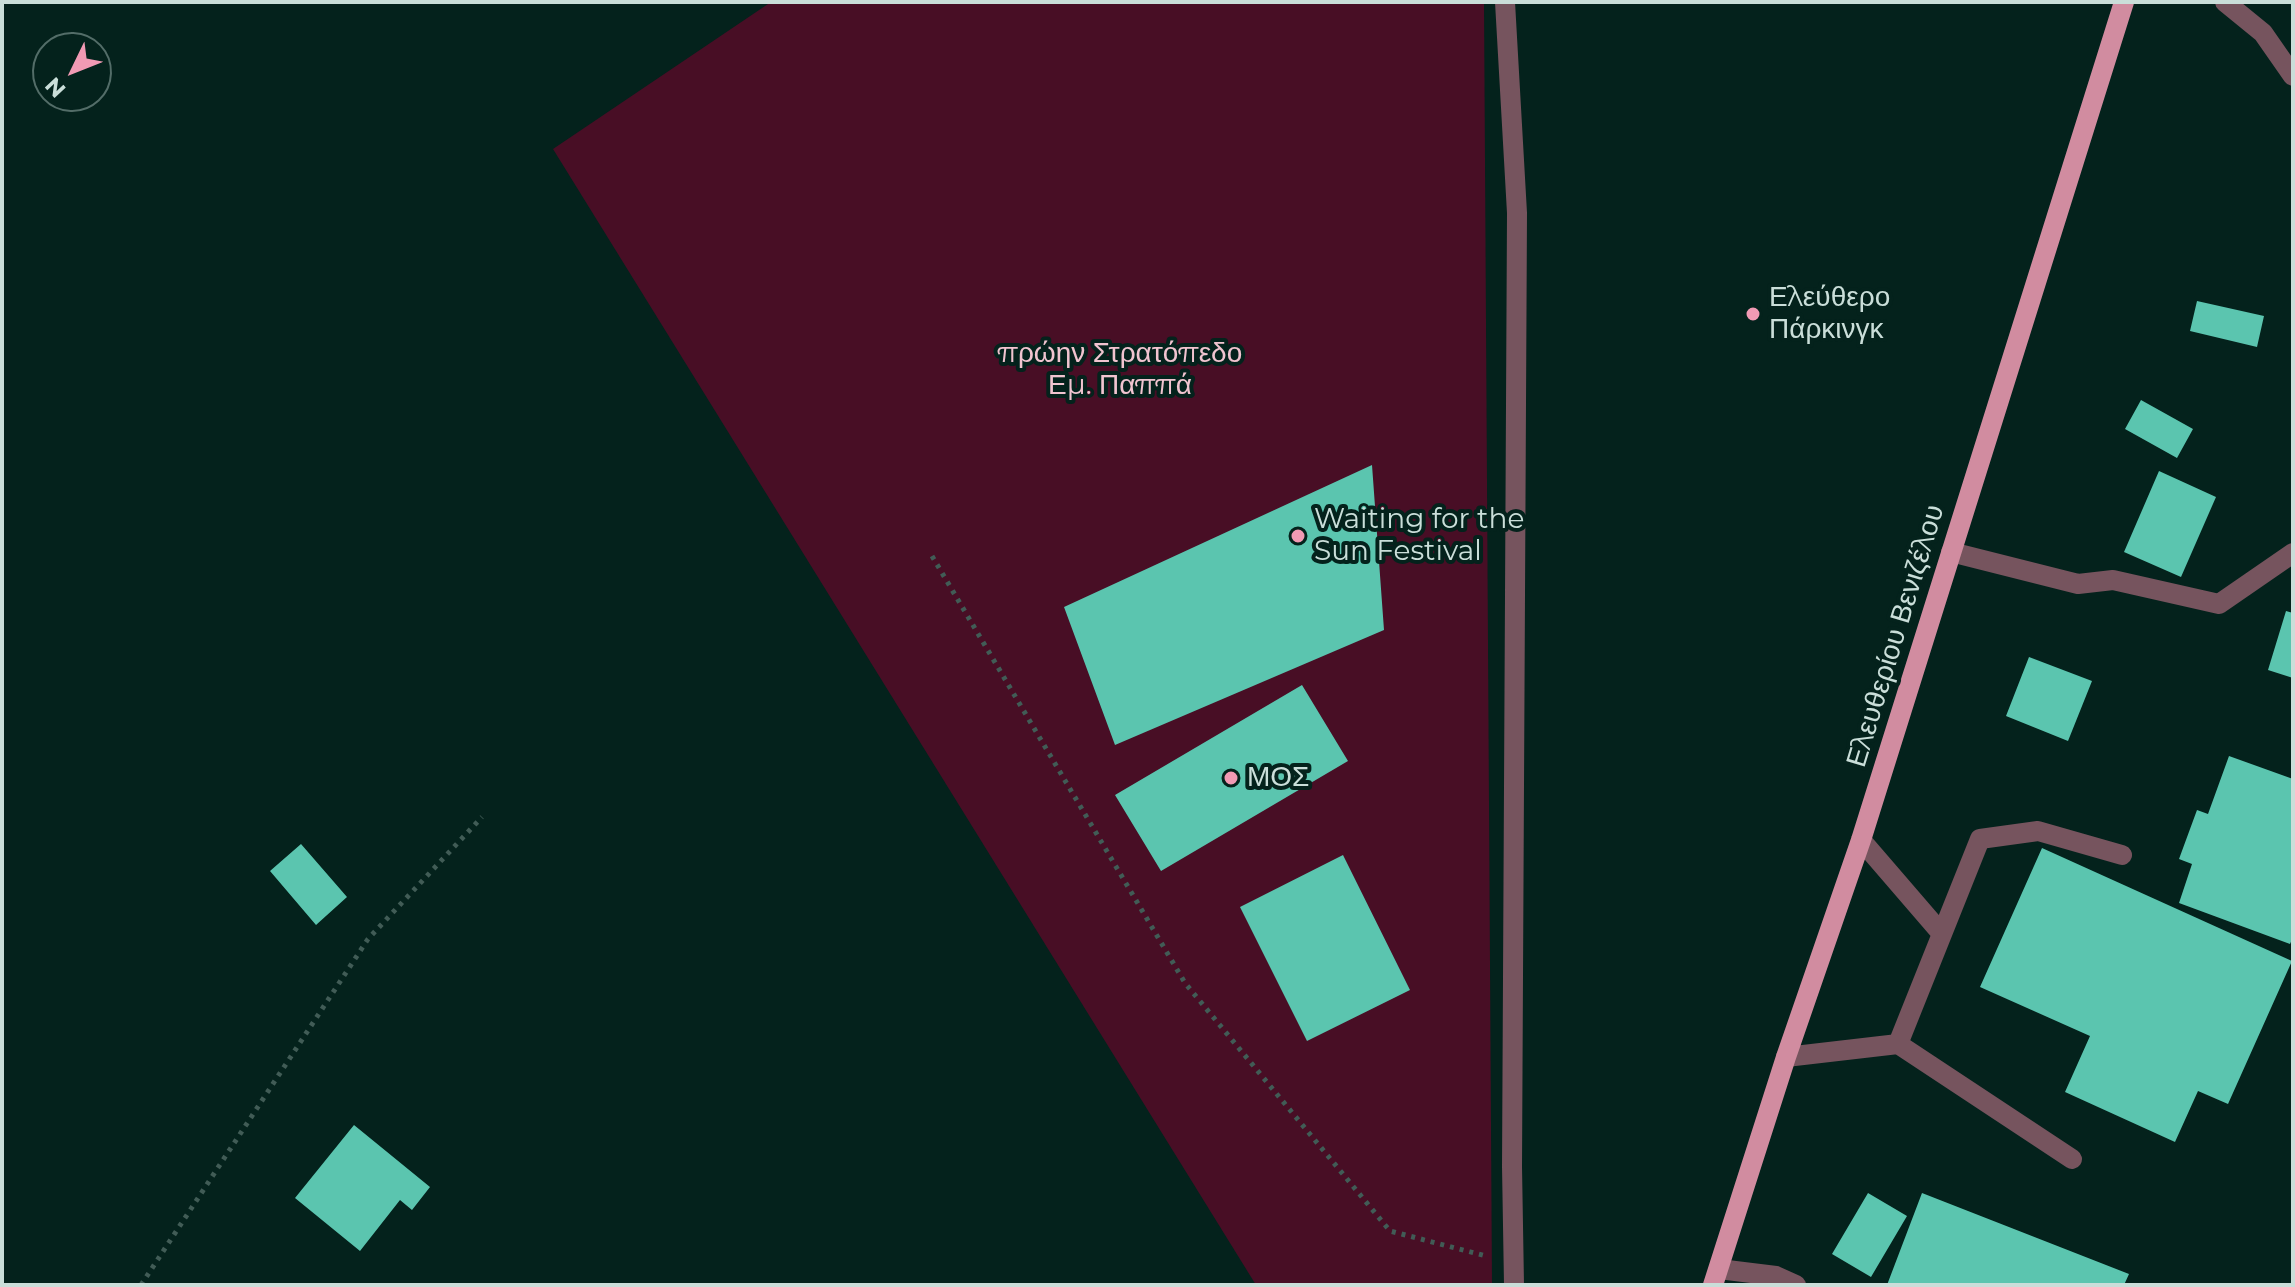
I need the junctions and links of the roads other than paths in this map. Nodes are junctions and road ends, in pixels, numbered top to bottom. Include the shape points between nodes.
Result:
1 (1505, 2) edge
2 (2124, 2) edge
3 (2225, 2) edge
4 (2293, 76) edge
5 (1951, 552) junction
6 (2293, 553) edge
7 (1861, 840) junction
8 (2122, 855) dead end
9 (1942, 934) junction
10 (1898, 1044) junction
11 (1786, 1057) junction
12 (2072, 1159) dead end
13 (1716, 1277) edge
14 (1514, 1285) edge
15 (1796, 1285) edge

1 - 14 lane via 1517,213
2 - 5 main road, Ελευθερίου Βενιζέλου
3 - 4 lane via 2263,33
5 - 6 lane via 2078,584 2113,580 2219,604
5 - 7 main road, Ελευθερίου Βενιζέλου
7 - 9 lane
7 - 11 main road, Ελευθερίου Βενιζέλου
8 - 9 lane via 2038,831 1980,839
9 - 10 lane
10 - 11 lane
10 - 12 lane
11 - 13 main road, Ελευθερίου Βενιζέλου
13 - 15 lane via 1776,1276

